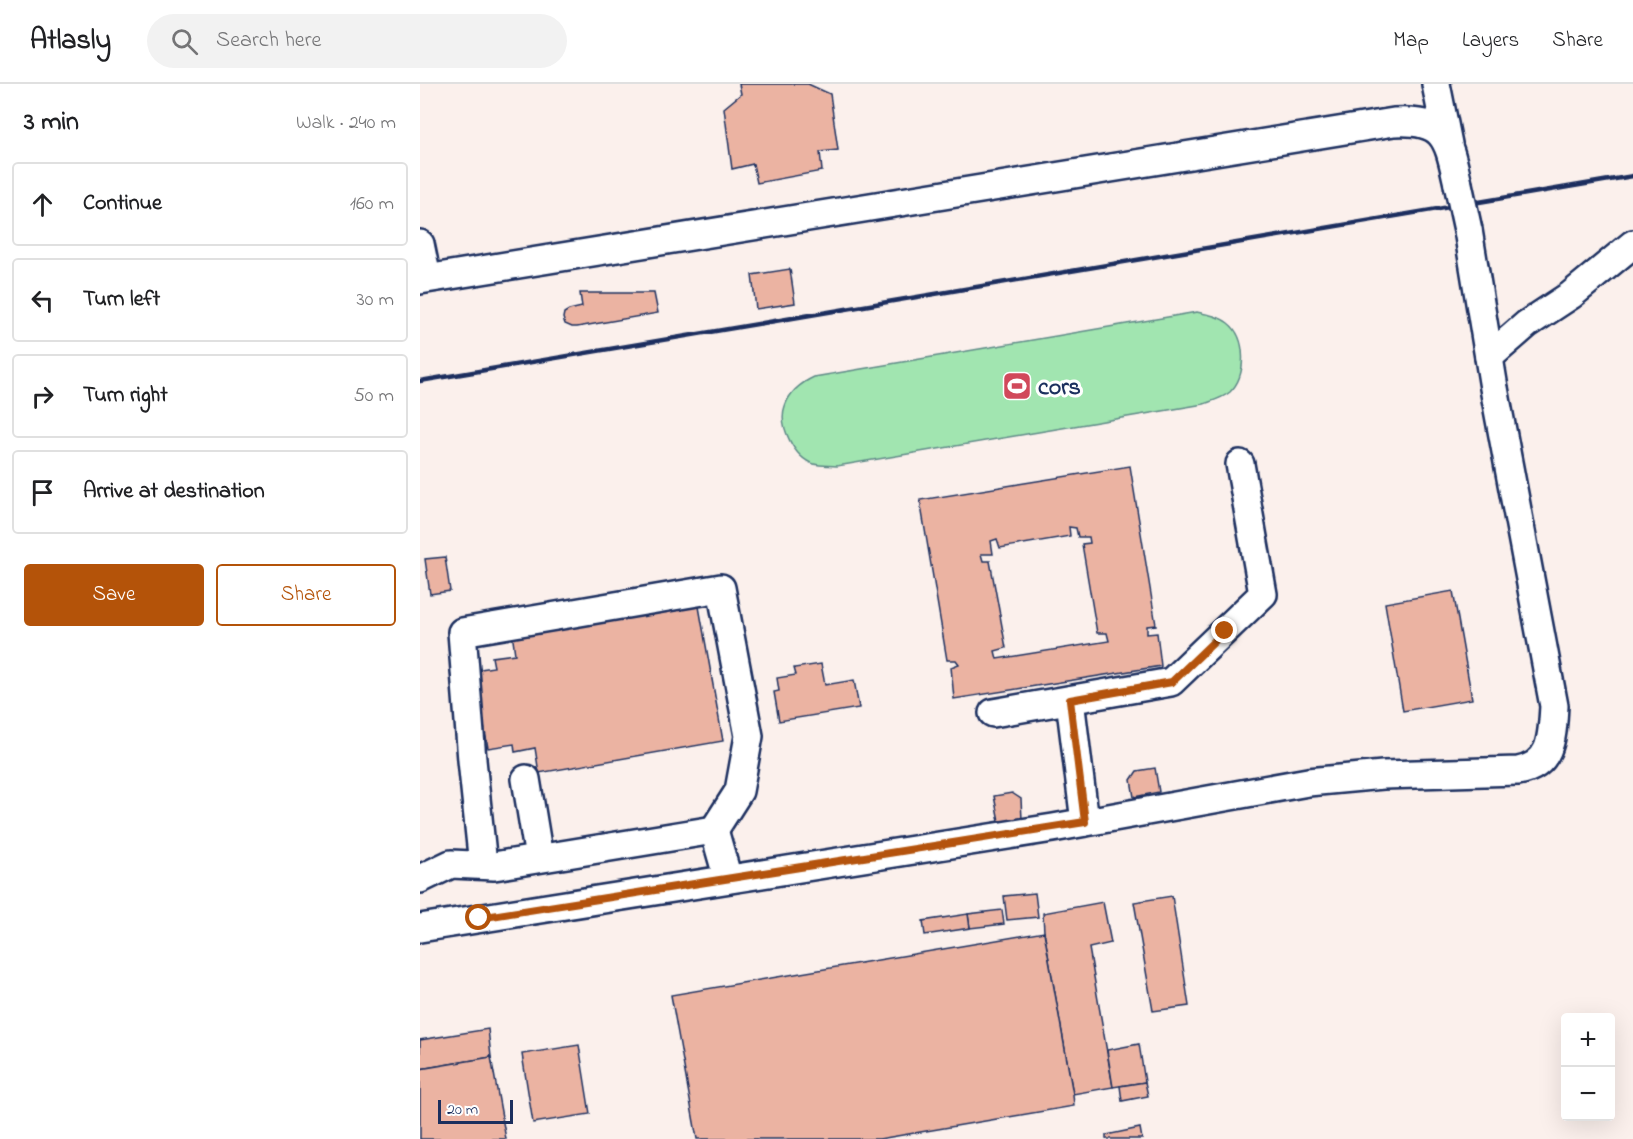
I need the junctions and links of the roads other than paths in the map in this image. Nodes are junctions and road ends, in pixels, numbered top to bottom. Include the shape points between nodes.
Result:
1 (1436, 84) edge
2 (1448, 144) junction
3 (420, 244) edge
4 (1633, 244) edge
5 (424, 279) edge
6 (1489, 357) junction
7 (1240, 464) dead end
8 (1070, 700) junction
9 (993, 714) dead end
10 (526, 779) dead end
11 (1085, 822) junction
12 (714, 830) junction
13 (539, 858) junction
14 (483, 865) junction
15 (420, 879) edge
16 (728, 879) junction
17 (420, 928) edge

1 - 2 lane
2 - 5 lane via 1430,126 1410,121 1386,123
2 - 6 lane, bridge via 1468,230
3 - 5 lane
4 - 6 lane
6 - 11 lane via 1554,706 1550,746 1545,756 1528,770 1308,782
7 - 8 lane via 1263,594 1172,682
8 - 9 lane
8 - 11 lane
10 - 13 lane
11 - 16 lane
12 - 13 lane
12 - 14 lane via 739,792 749,736 721,588 462,632
12 - 16 lane
13 - 14 lane
14 - 15 lane via 451,864
16 - 17 lane

